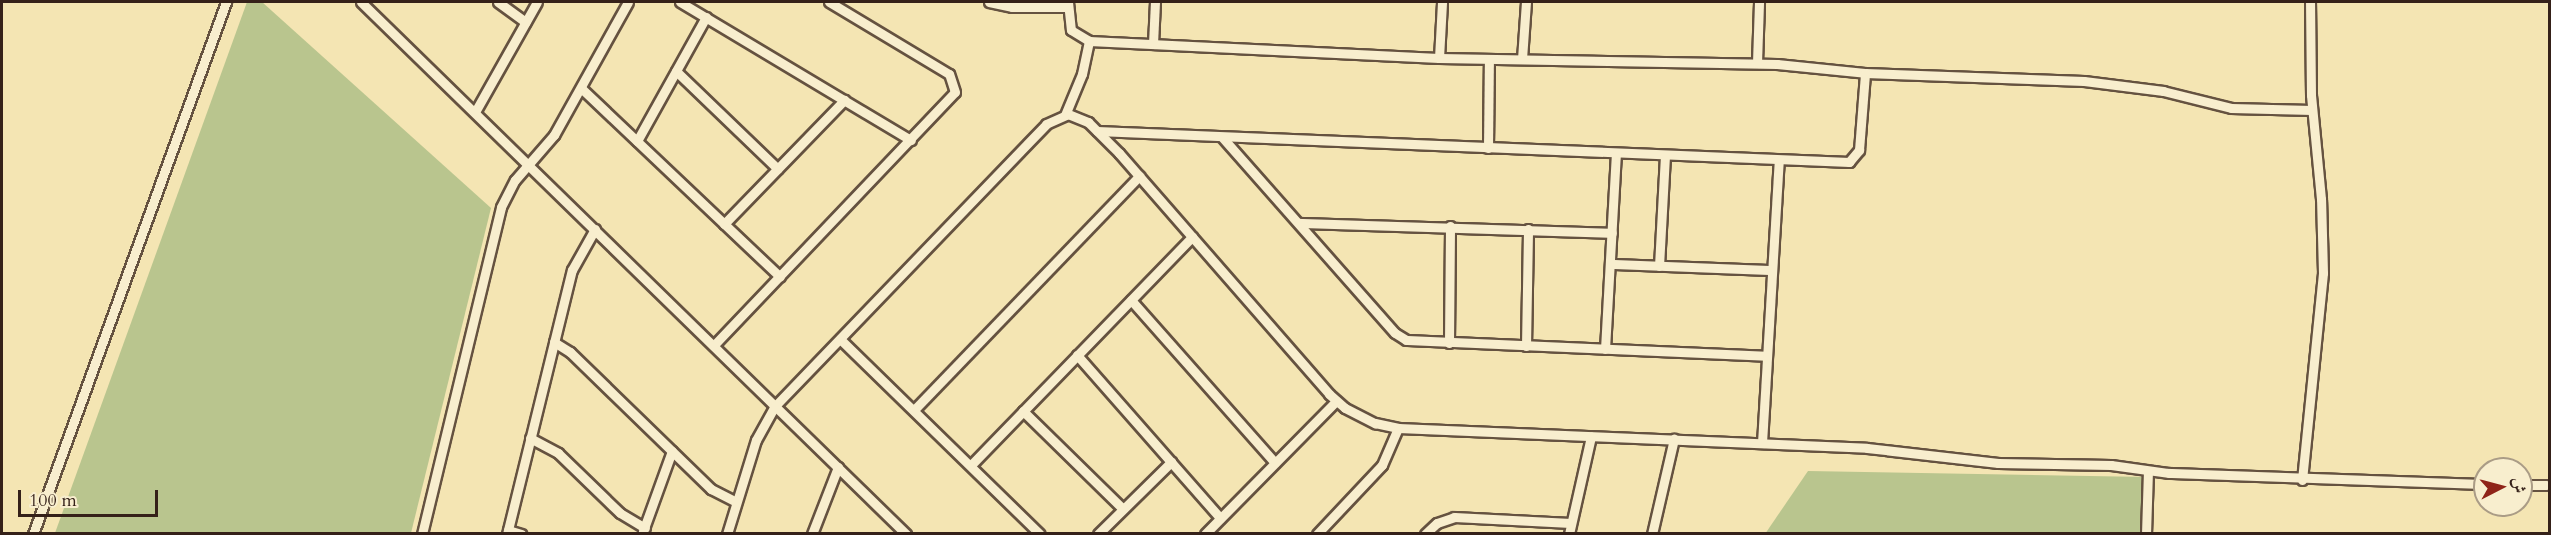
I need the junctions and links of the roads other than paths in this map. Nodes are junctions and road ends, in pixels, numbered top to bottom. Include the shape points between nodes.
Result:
1 (226, 2) edge
2 (361, 2) edge
3 (498, 2) edge
4 (537, 2) edge
5 (628, 2) edge
6 (680, 2) edge
7 (829, 2) edge
8 (989, 2) edge
9 (1155, 2) edge
10 (1443, 2) edge
11 (1526, 2) edge
12 (1759, 2) edge
13 (2310, 2) edge
14 (1068, 4) edge
15 (706, 17) junction
16 (526, 22) junction
17 (1089, 41) junction
18 (1153, 44) junction
19 (1439, 58) junction
20 (1489, 59) junction
21 (1522, 59) junction
22 (1757, 63) junction
23 (676, 71) junction
24 (1865, 73) junction
25 (581, 88) junction
26 (844, 100) junction
27 (2312, 110) junction
28 (475, 112) junction
29 (1065, 115) junction
30 (1097, 131) junction
31 (1222, 137) junction
32 (911, 140) junction
33 (637, 141) junction
34 (1488, 148) junction
35 (1616, 153) junction
36 (1665, 156) junction
37 (1779, 160) junction
38 (529, 165) junction
39 (778, 169) junction
40 (1139, 176) junction
41 (1299, 223) junction
42 (724, 224) junction
43 (1450, 226) junction
44 (595, 229) junction
45 (1528, 229) junction
46 (1612, 233) junction
47 (1192, 237) junction
48 (1612, 264) junction
49 (1659, 266) junction
50 (1772, 270) junction
51 (780, 277) junction
52 (1131, 300) junction
53 (840, 339) junction
54 (554, 342) junction
55 (1449, 343) junction
56 (714, 345) junction
57 (1526, 346) junction
58 (1605, 350) junction
59 (1077, 355) junction
60 (1767, 356) junction
61 (1336, 401) junction
62 (775, 406) junction
63 (914, 410) junction
64 (1023, 411) junction
65 (1398, 428) junction
66 (1591, 436) junction
67 (530, 438) junction
68 (1674, 439) junction
69 (1762, 443) junction
70 (672, 451) junction
71 (1171, 462) junction
72 (1275, 463) junction
73 (971, 465) junction
74 (838, 467) junction
75 (2148, 471) junction
76 (2302, 480) junction
77 (2473, 484) edge
78 (2533, 485) edge
79 (2546, 485) dead end
80 (736, 502) junction
81 (1123, 509) junction
82 (1220, 518) junction
83 (1571, 523) junction
84 (644, 531) edge
85 (507, 532) edge
86 (33, 534) edge
87 (422, 534) edge
88 (521, 534) edge
89 (727, 534) edge
90 (812, 534) edge
91 (906, 534) edge
92 (1040, 534) edge
93 (1098, 534) edge
94 (1205, 534) edge
95 (1317, 534) edge
96 (1425, 534) edge
97 (1569, 534) edge
98 (1652, 534) edge
99 (2146, 534) edge

1 - 86 street
2 - 28 street
3 - 16 street
4 - 16 street
5 - 25 street
6 - 15 street
7 - 32 street via 954,81 953,96
8 - 14 street via 1012,7
9 - 18 street
10 - 19 street
11 - 21 street
12 - 22 street
13 - 27 street
14 - 17 street via 1071,30
15 - 23 street
15 - 26 street
16 - 28 street
17 - 18 street
17 - 29 street via 1082,74
18 - 19 street
19 - 20 street
20 - 21 street
20 - 34 street
21 - 22 street
22 - 24 street
23 - 33 street
23 - 39 street
24 - 27 street via 2084,81 2163,91 2231,108
24 - 37 street via 1861,136 1853,160
25 - 33 street
25 - 38 street via 554,135
26 - 32 street
26 - 39 street
27 - 76 street via 2323,273
28 - 38 street
29 - 30 street via 1084,119
29 - 53 street via 1046,124
30 - 31 street
30 - 40 street
31 - 34 street
31 - 41 street
32 - 51 street
33 - 42 street
34 - 35 street
35 - 36 street
35 - 46 street
36 - 37 street
36 - 49 street
37 - 50 street
38 - 44 street
38 - 87 street via 510,189 497,217
39 - 42 street
40 - 47 street
40 - 63 street
41 - 43 street
41 - 55 street via 1395,333 1406,340
42 - 51 street
43 - 45 street
43 - 55 street
44 - 54 street via 572,270
44 - 56 street
45 - 46 street
45 - 57 street
46 - 48 street
47 - 52 street
47 - 61 street
48 - 49 street
48 - 58 street
49 - 50 street
50 - 60 street
51 - 56 street
52 - 59 street
52 - 72 street
53 - 62 street
53 - 63 street
54 - 67 street
54 - 70 street via 570,352
55 - 57 street
56 - 62 street
57 - 58 street
58 - 60 street
59 - 64 street
59 - 71 street
60 - 69 street
61 - 65 street via 1364,419
61 - 72 street
62 - 74 street
62 - 80 street via 756,440
63 - 73 street
64 - 73 street
64 - 81 street
65 - 66 street
65 - 95 street via 1382,465
66 - 68 street
66 - 83 street
67 - 84 street via 558,453
67 - 85 street
68 - 69 street
68 - 98 street
69 - 75 street via 1867,448 2019,464 2111,465
70 - 80 street via 716,493
70 - 84 street
71 - 81 street
71 - 82 street
72 - 82 street
73 - 92 street
74 - 90 street
74 - 91 street
75 - 76 street
75 - 99 street
76 - 77 street
78 - 79 street
80 - 89 street
81 - 93 street
82 - 94 street
83 - 96 street via 1454,517 1437,523
83 - 97 street
85 - 88 street

